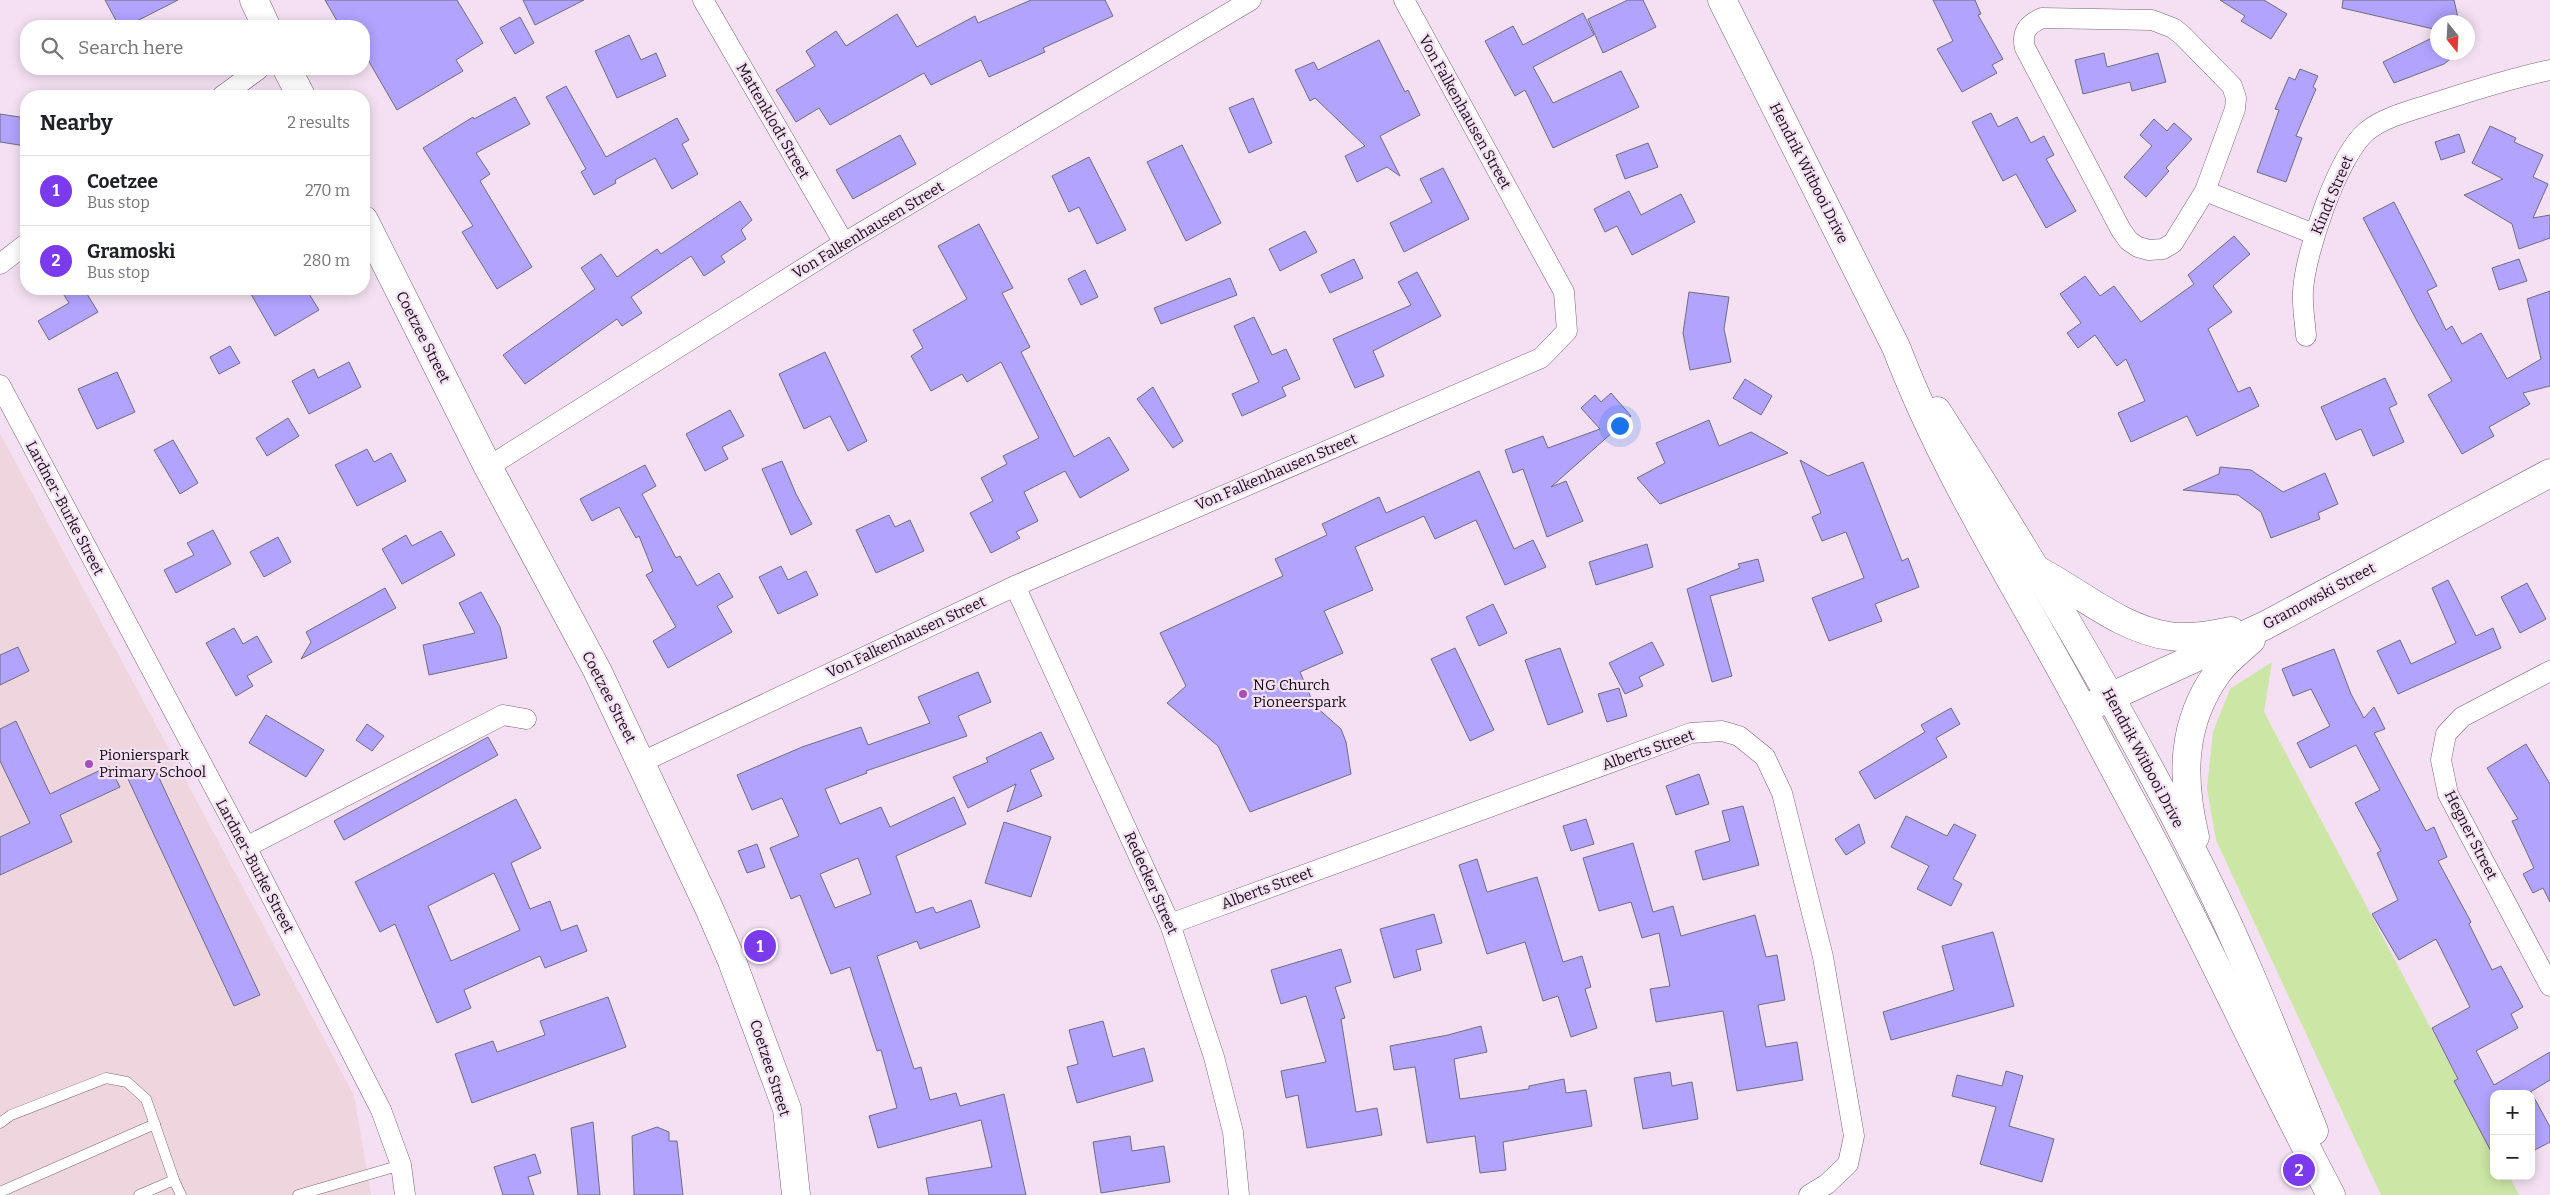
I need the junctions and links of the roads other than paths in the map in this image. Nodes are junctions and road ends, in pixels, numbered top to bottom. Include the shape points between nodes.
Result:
1 (254, 0) edge
2 (703, 0) edge
3 (1251, 0) edge
4 (1404, 0) edge
5 (1722, 0) edge
6 (263, 20) edge
7 (2550, 70) edge
8 (251, 75) edge
9 (290, 75) edge
10 (230, 90) edge
11 (298, 90) edge
12 (2205, 191) junction
13 (370, 232) edge
14 (2314, 234) junction
15 (844, 243) junction
16 (20, 249) edge
17 (0, 264) edge
18 (2306, 336) dead end
19 (1896, 347) junction
20 (0, 386) edge
21 (488, 467) junction
22 (2550, 473) edge
23 (2039, 571) junction
24 (1015, 586) junction
25 (2266, 625) junction
26 (2550, 671) edge
27 (2110, 697) junction
28 (2083, 710) junction
29 (526, 719) dead end
30 (642, 762) junction
31 (246, 847) junction
32 (2203, 872) junction
33 (1170, 924) junction
34 (2550, 986) edge
35 (0, 1123) edge
36 (155, 1124) junction
37 (401, 1165) junction
38 (174, 1180) junction
39 (0, 1192) edge
40 (139, 1195) edge
41 (181, 1195) edge
42 (298, 1195) edge
43 (405, 1195) edge
44 (796, 1195) edge
45 (1239, 1195) edge
46 (1809, 1195) edge
47 (2331, 1195) edge
48 (2340, 1195) edge

1 - 6 main road
2 - 15 street, Mattenklodt Street
3 - 15 street, Von Falkenhausen Street
4 - 24 street, Von Falkenhausen Street via 1564,292 1567,331 1541,358
5 - 19 main road, Hendrik Witbooi Drive
7 - 14 street, Kindt Street via 2512,78 2406,112 2368,131 2347,156
8 - 10 street
9 - 11 main road
12 - 12 street via 2173,243 2163,249 2149,250 2129,241 2025,48 2023,39 2032,23 2042,18 2152,20 2182,35 2232,86 2236,98 2235,109
12 - 14 street
13 - 21 main road, Coetzee Street
14 - 18 street, Kindt Street via 2302,292
15 - 21 street, Von Falkenhausen Street
16 - 17 street
19 - 23 main road, Hendrik Witbooi Drive
19 - 28 main road, Hendrik Witbooi Drive via 1917,402 1950,472
20 - 31 street, Lardner-Burke Street
21 - 30 main road, Coetzee Street via 597,670
22 - 25 main road, Gramowski Street
23 - 25 main road via 2105,612 2169,636 2199,637
23 - 27 main road, Hendrik Witbooi Drive
24 - 30 street, Von Falkenhausen Street
24 - 33 street, Redecker Street
25 - 27 main road, Gramowski Street
25 - 32 main road via 2219,670 2201,698 2189,739 2184,775
26 - 34 street, Hegner Street via 2462,717 2446,734 2441,760 2448,794
27 - 28 main road, Gramowski Street
27 - 32 main road, Hendrik Witbooi Drive
28 - 47 main road, Hendrik Witbooi Drive via 2174,882 2283,1106
29 - 31 street via 503,715
30 - 44 main road, Coetzee Street via 732,961 787,1109
31 - 37 street, Lardner-Burke Street via 381,1110
32 - 48 main road, Hendrik Witbooi Drive via 2271,1024
33 - 45 street, Redecker Street via 1214,1057 1231,1123
33 - 46 street, Alberts Street via 1691,733 1722,731 1739,736 1765,757 1782,793 1823,956 1854,1136 1848,1164 1827,1184
35 - 36 lane via 11,1115 106,1078 127,1082 146,1098
36 - 38 lane
36 - 39 lane
37 - 42 lane
37 - 43 street, Lardner-Burke Street
38 - 40 lane
38 - 41 lane

